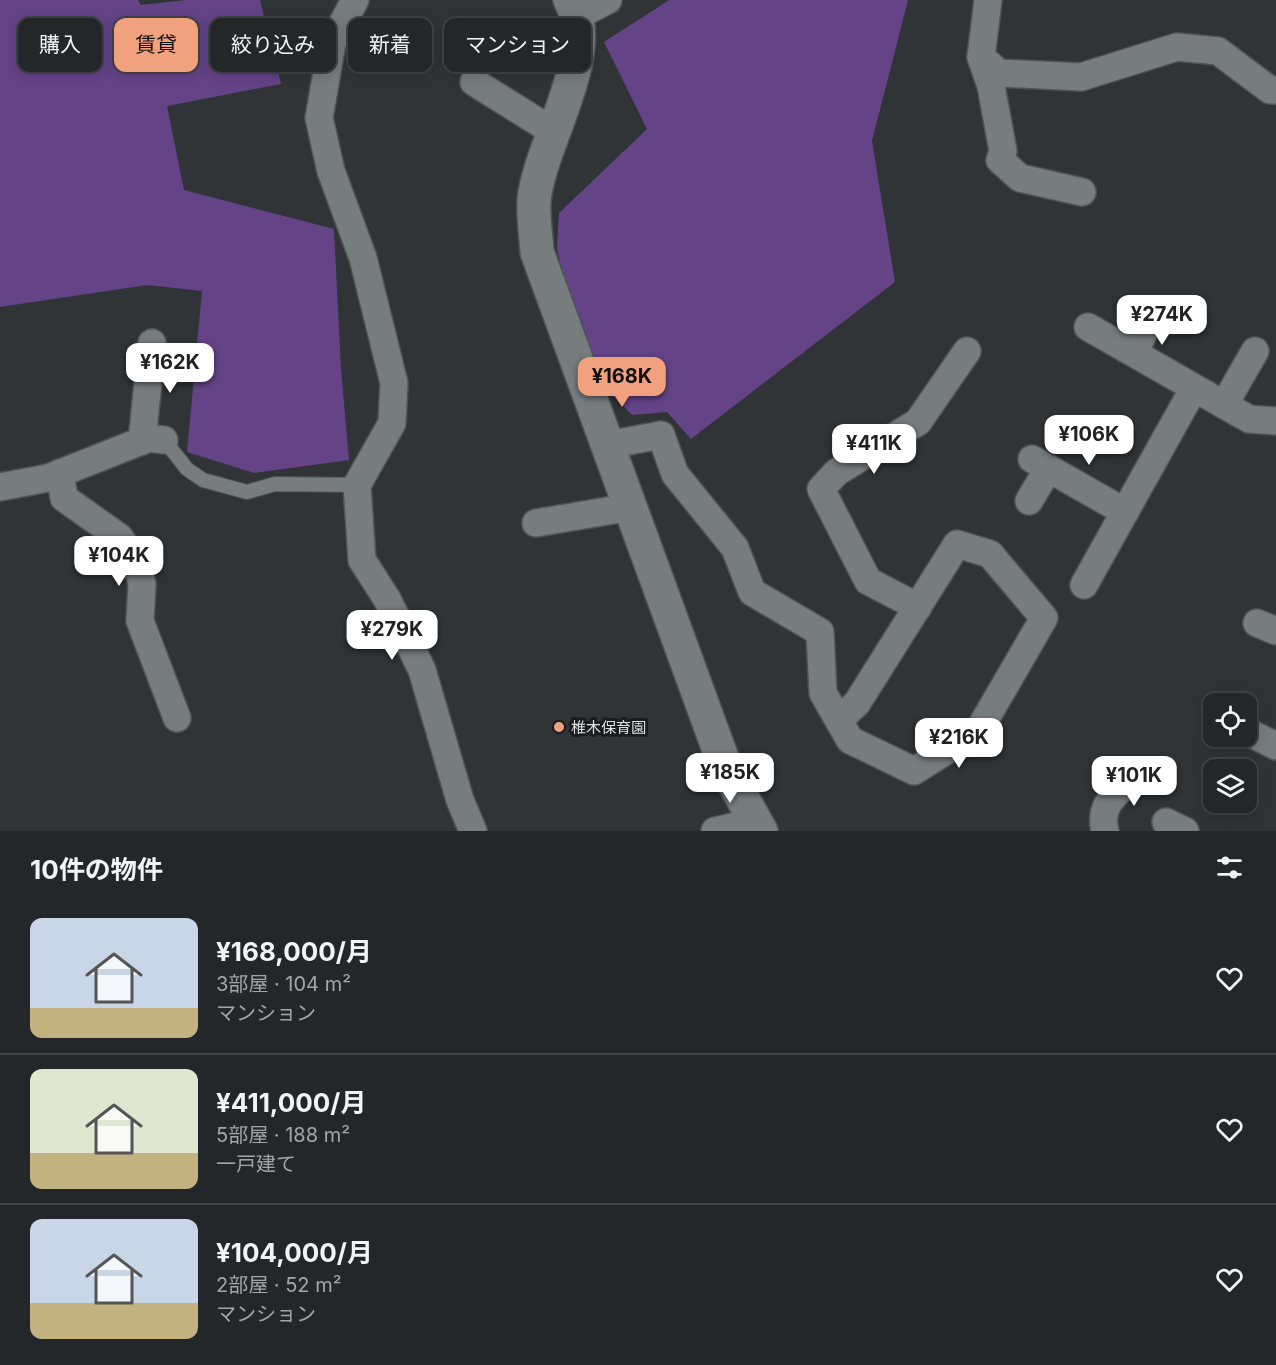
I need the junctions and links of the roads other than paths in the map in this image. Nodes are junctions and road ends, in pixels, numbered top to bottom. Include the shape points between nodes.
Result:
1 (355, 0) edge
2 (608, 0) edge
3 (988, 0) edge
4 (572, 8) edge
5 (981, 57) junction
6 (474, 82) dead end
7 (1276, 90) edge
8 (554, 132) junction
9 (1082, 192) dead end
10 (1150, 319) dead end
11 (1088, 327) dead end
12 (152, 343) dead end
13 (968, 351) dead end
14 (1255, 351) dead end
15 (1134, 353) junction
16 (1194, 388) junction
17 (1224, 405) junction
18 (1276, 421) edge
19 (153, 441) junction
20 (608, 445) junction
21 (60, 473) junction
22 (357, 485) junction
23 (0, 487) edge
24 (1029, 501) dead end
25 (631, 507) junction
26 (1125, 512) junction
27 (536, 523) dead end
28 (1084, 585) dead end
29 (918, 607) junction
30 (177, 718) dead end
31 (839, 720) junction
32 (1257, 736) edge
33 (1276, 746) edge
34 (1135, 776) dead end
35 (758, 826) edge
36 (473, 831) edge
37 (715, 831) edge
38 (1105, 831) edge

1 - 22 street via 332,43 319,118 331,171 363,258 394,383 392,423
2 - 4 street
3 - 5 street
4 - 8 street via 578,36 576,63
5 - 7 street via 999,73 1081,77 1177,47 1218,51 1270,90
5 - 9 street via 999,129 1003,151 1000,160 1020,178
6 - 8 street
8 - 20 street via 534,200 537,252
10 - 15 street
11 - 15 street
12 - 19 street
13 - 29 street via 918,422 837,472 821,489 868,581
14 - 17 street
15 - 16 street
16 - 17 street
16 - 26 street
17 - 18 street via 1249,419
19 - 21 street
19 - 22 lane via 202,480 248,492 275,484
20 - 25 street
20 - 31 street via 661,435 675,474 735,548 753,592 820,632 823,693
21 - 23 street
21 - 30 street via 64,498 119,537 136,560 142,584 140,621
22 - 36 street via 362,560 387,599 422,670 460,800
24 - 26 street via 1040,464
25 - 27 street
25 - 35 street via 726,769
26 - 28 street
29 - 31 street via 857,703
29 - 31 street via 957,544 990,554 1044,618 979,730 914,771 850,740
32 - 33 street
34 - 38 street via 1110,798 1101,818
35 - 37 street

